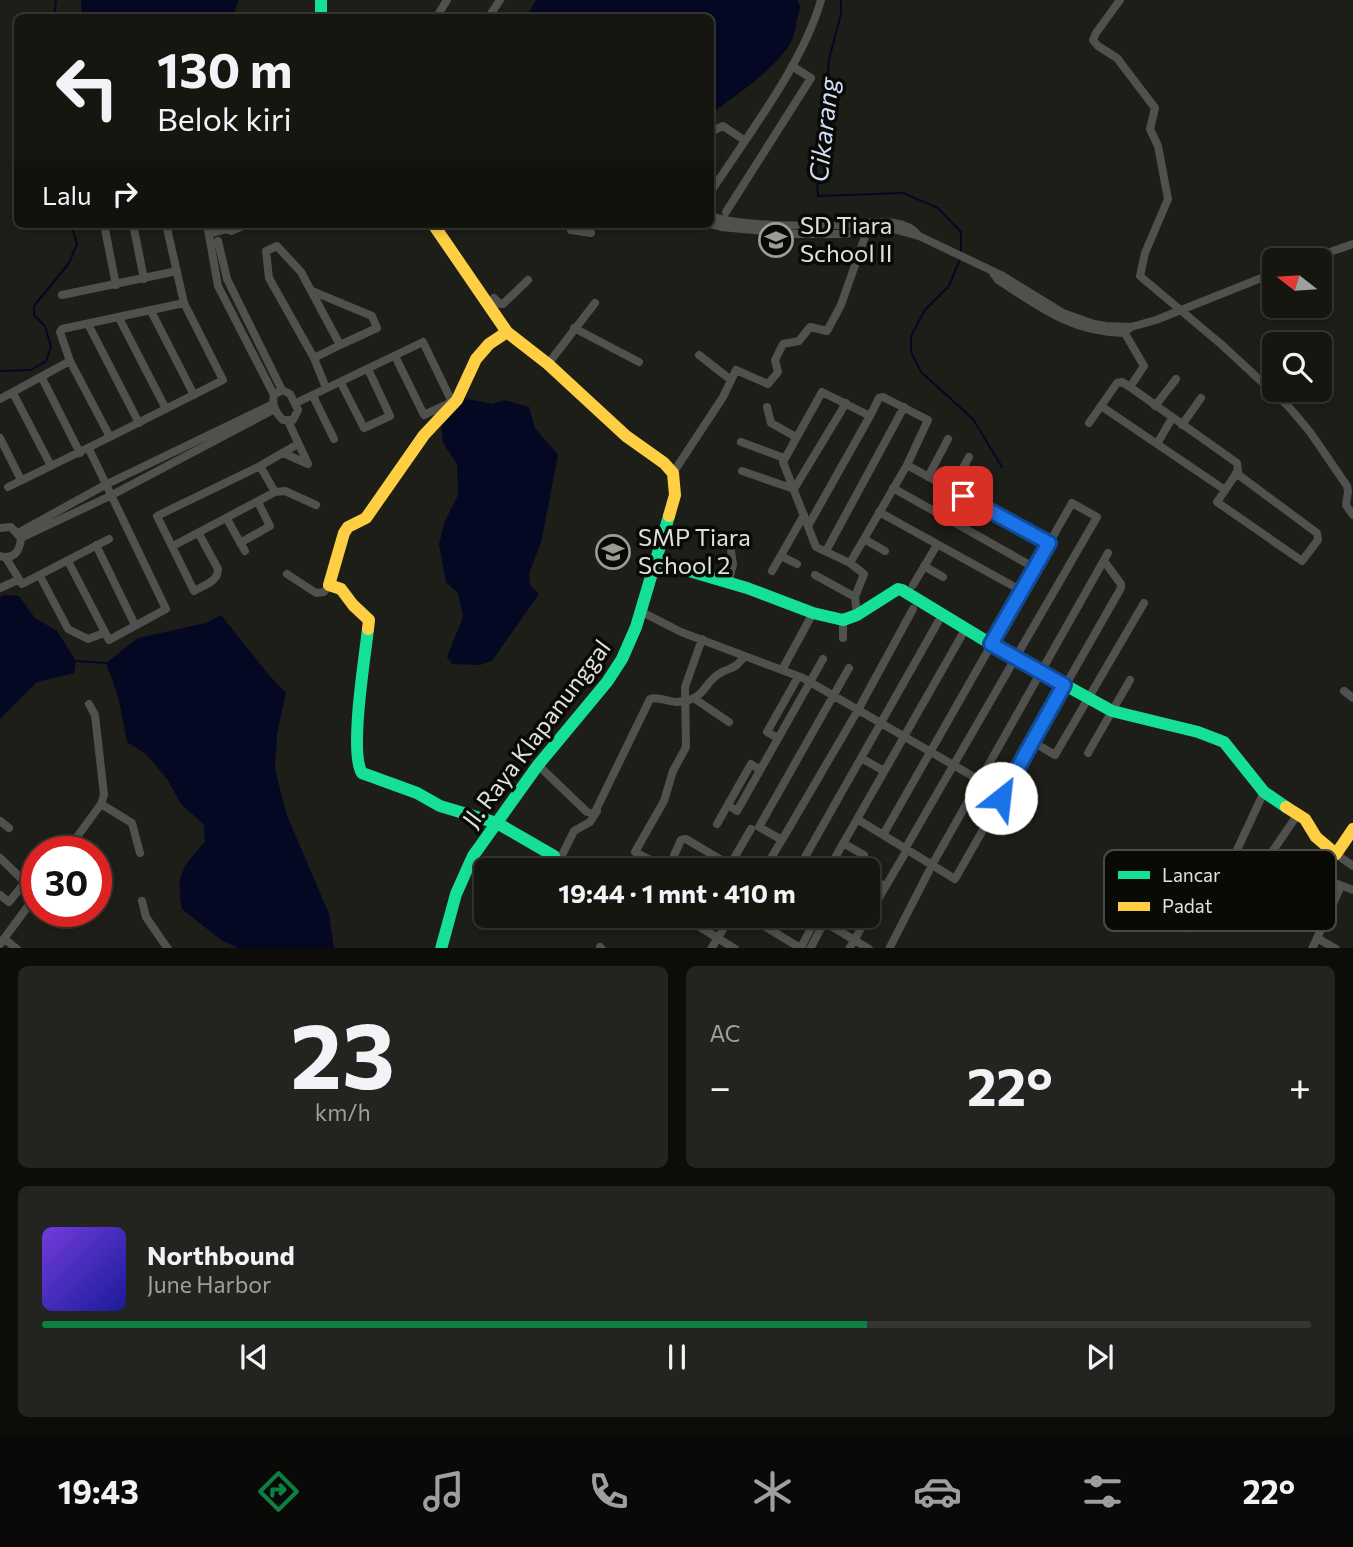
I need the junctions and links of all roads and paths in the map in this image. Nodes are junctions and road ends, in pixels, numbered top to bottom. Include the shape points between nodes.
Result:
1 (821, 0) edge
2 (1120, 0) edge
3 (792, 66) junction
4 (714, 130) edge
5 (744, 140) junction
6 (714, 187) edge
7 (726, 212) dead end
8 (714, 216) edge
9 (714, 224) edge
10 (762, 227) junction
11 (105, 228) edge
12 (134, 228) edge
13 (167, 228) edge
14 (208, 228) edge
15 (238, 228) edge
16 (436, 228) edge
17 (587, 229) edge
18 (571, 230) dead end
19 (867, 232) junction
20 (919, 236) junction
21 (213, 240) junction
22 (1353, 244) edge
23 (1332, 251) edge
24 (177, 271) junction
25 (1262, 278) edge
26 (144, 279) junction
27 (528, 280) dead end
28 (116, 285) junction
29 (312, 290) junction
30 (62, 295) dead end
31 (184, 303) junction
32 (594, 303) dead end
33 (489, 307) junction
34 (1181, 310) junction
35 (151, 312) junction
36 (119, 318) junction
37 (88, 324) junction
38 (574, 328) junction
39 (1126, 329) junction
40 (507, 332) junction
41 (340, 345) junction
42 (699, 355) dead end
43 (395, 356) junction
44 (314, 358) junction
45 (70, 361) junction
46 (639, 362) dead end
47 (548, 364) junction
48 (368, 369) junction
49 (42, 377) junction
50 (1176, 379) dead end
51 (731, 380) junction
52 (341, 383) junction
53 (1130, 387) junction
54 (326, 388) junction
55 (282, 390) junction
56 (13, 393) junction
57 (194, 394) junction
58 (313, 396) junction
59 (1201, 398) dead end
60 (0, 399) edge
61 (274, 403) junction
62 (296, 403) junction
63 (846, 403) junction
64 (1101, 406) junction
65 (767, 407) dead end
66 (904, 407) junction
67 (1155, 407) junction
68 (166, 409) junction
69 (870, 416) junction
70 (1172, 418) junction
71 (288, 421) junction
72 (139, 423) junction
73 (1089, 423) dead end
74 (1182, 425) junction
75 (110, 437) junction
76 (796, 437) junction
77 (0, 438) edge
78 (334, 439) dead end
79 (948, 439) dead end
80 (741, 442) dead end
81 (298, 444) junction
82 (1157, 444) junction
83 (84, 451) junction
84 (284, 453) junction
85 (969, 457) dead end
86 (784, 458) junction
87 (907, 465) junction
88 (51, 466) junction
89 (260, 466) junction
90 (742, 471) dead end
91 (673, 473) junction
92 (1236, 473) junction
93 (928, 477) junction
94 (21, 480) junction
95 (987, 483) dead end
96 (105, 485) junction
97 (8, 486) dead end
98 (893, 488) junction
99 (794, 489) junction
100 (951, 489) junction
101 (1225, 490) junction
102 (275, 492) junction
103 (110, 496) junction
104 (258, 502) junction
105 (976, 503) junction
106 (316, 505) dead end
107 (879, 512) junction
108 (804, 515) junction
109 (1353, 515) edge
110 (228, 519) junction
111 (1, 525) edge
112 (808, 526) junction
113 (795, 531) junction
114 (199, 534) junction
115 (19, 535) junction
116 (109, 539) dead end
117 (864, 539) junction
118 (814, 541) junction
119 (730, 543) dead end
120 (1049, 543) junction
121 (96, 545) junction
122 (937, 545) junction
123 (173, 546) junction
124 (826, 551) junction
125 (885, 551) dead end
126 (781, 556) junction
127 (3, 557) edge
128 (68, 561) junction
129 (655, 561) junction
130 (850, 563) junction
131 (797, 564) dead end
132 (924, 566) junction
133 (1035, 568) junction
134 (772, 571) dead end
135 (287, 574) dead end
136 (815, 575) dead end
137 (40, 576) junction
138 (943, 577) dead end
139 (18, 580) junction
140 (728, 583) junction
141 (329, 585) junction
142 (913, 585) dead end
143 (0, 588) edge
144 (1021, 591) junction
145 (855, 597) junction
146 (1144, 603) dead end
147 (913, 608) dead end
148 (640, 611) junction
149 (813, 613) junction
150 (857, 615) junction
151 (843, 620) junction
152 (938, 622) dead end
153 (135, 625) junction
154 (104, 633) junction
155 (962, 635) dead end
156 (843, 638) dead end
157 (702, 639) junction
158 (991, 644) junction
159 (744, 657) junction
160 (1016, 658) junction
161 (823, 659) dead end
162 (849, 668) dead end
163 (782, 670) junction
164 (1041, 672) junction
165 (798, 677) junction
166 (1130, 680) dead end
167 (810, 682) junction
168 (1064, 685) junction
169 (1345, 691) dead end
170 (834, 696) junction
171 (1353, 698) edge
172 (695, 699) junction
173 (1088, 699) junction
174 (685, 701) junction
175 (89, 704) dead end
176 (858, 710) junction
177 (1112, 711) junction
178 (729, 722) dead end
179 (880, 722) junction
180 (904, 737) junction
181 (778, 738) junction
182 (1032, 742) junction
183 (930, 752) junction
184 (1088, 754) dead end
185 (861, 758) junction
186 (538, 765) junction
187 (955, 765) junction
188 (884, 771) junction
189 (980, 780) junction
190 (1264, 792) junction
191 (1004, 794) junction
192 (1019, 803) dead end
193 (101, 804) junction
194 (597, 811) junction
195 (1298, 814) junction
196 (857, 819) junction
197 (0, 821) edge
198 (497, 823) junction
199 (717, 824) dead end
200 (9, 828) dead end
201 (751, 829) dead end
202 (1353, 829) edge
203 (883, 835) junction
204 (78, 836) edge
205 (780, 843) dead end
206 (844, 843) junction
207 (1237, 850) edge
208 (1273, 850) edge
209 (1332, 850) edge
210 (904, 852) junction
211 (141, 853) dead end
212 (1336, 854) joint
213 (864, 855) dead end
214 (0, 858) edge
215 (557, 858) joint
216 (647, 858) edge
217 (673, 858) edge
218 (719, 858) edge
219 (738, 858) edge
220 (771, 858) edge
221 (807, 858) edge
222 (835, 858) edge
223 (1353, 866) edge
224 (930, 868) junction
225 (880, 883) edge
226 (1336, 884) edge
227 (1342, 886) junction
228 (885, 887) junction
229 (1353, 891) edge
230 (0, 895) edge
231 (1336, 898) edge
232 (142, 901) dead end
233 (21, 915) edge
234 (702, 928) edge
235 (724, 928) edge
236 (768, 928) edge
237 (814, 928) edge
238 (836, 928) edge
239 (1320, 931) edge
240 (718, 938) junction
241 (1317, 938) junction
242 (854, 940) junction
243 (2, 941) edge
244 (17, 948) edge
245 (168, 948) edge
246 (441, 948) edge
247 (711, 948) edge
248 (735, 948) edge
249 (803, 948) edge
250 (849, 948) edge
251 (869, 948) edge
252 (889, 948) edge
253 (1312, 948) edge
254 (1336, 948) edge

1 - 3 street
2 - 34 street via 1093,40 1117,58 1155,108 1150,129 1168,194 1140,276
3 - 5 street
3 - 7 street via 811,78
4 - 5 street via 723,126
5 - 6 street
8 - 10 street
9 - 10 street
10 - 19 street via 796,234
10 - 20 street via 890,223
11 - 28 street
12 - 26 street
13 - 24 street
14 - 21 street
15 - 21 street
16 - 33 street
17 - 18 street
19 - 20 street via 893,229
19 - 51 street via 827,331 810,326 799,341 783,344 775,360 779,372 768,384 737,370
20 - 39 street via 1001,275 1063,313
21 - 55 street via 226,279
21 - 61 street via 218,286
22 - 23 street
24 - 26 street
24 - 31 street
25 - 34 street
26 - 28 street
27 - 33 street via 503,304 494,298
28 - 30 street
29 - 41 street
29 - 41 street via 372,316 377,328
29 - 44 street via 277,246 266,251 269,278
31 - 35 street
31 - 57 street via 223,380
32 - 38 street
33 - 40 street
34 - 39 street
34 - 109 street via 1289,407 1310,432 1347,486 1346,505
35 - 36 street
35 - 57 street
36 - 37 street
36 - 68 street
37 - 45 street via 60,332
37 - 72 street
38 - 46 street
38 - 47 street
39 - 53 street via 1144,366
40 - 47 street
40 - 141 street via 476,359 457,400 424,435 366,519 347,527
41 - 44 street
42 - 51 street
43 - 43 street via 424,415 452,402 423,342
43 - 48 street
44 - 54 street
45 - 49 street
45 - 75 street
47 - 91 street
48 - 52 street
48 - 52 street via 390,416 364,428
49 - 56 street
49 - 83 street
50 - 67 street
51 - 91 street
52 - 54 street
53 - 64 street via 1116,383
53 - 67 street
54 - 58 street
55 - 61 street
55 - 62 street
56 - 60 street
56 - 88 street
57 - 68 street
58 - 62 street
58 - 78 street
59 - 74 street
61 - 71 street via 279,416
61 - 96 street
61 - 103 street
62 - 71 street via 297,415
63 - 69 street
63 - 76 street via 822,392
63 - 99 street
64 - 73 street
64 - 82 street
65 - 76 street via 771,423
66 - 69 street via 879,398
66 - 87 street via 928,420
66 - 124 street
67 - 70 street
68 - 72 street
69 - 112 street
70 - 74 street
70 - 82 street
71 - 81 street
72 - 75 street
74 - 92 street via 1237,463
75 - 83 street
76 - 86 street
77 - 94 street
79 - 93 street
80 - 86 street
81 - 84 street
81 - 84 street via 311,467
82 - 101 street
83 - 88 street
83 - 96 street
84 - 89 street
85 - 100 street
86 - 99 street
87 - 93 street
87 - 98 street
88 - 94 street
89 - 102 street
89 - 123 street via 157,516
90 - 99 street
91 - 129 street, Jl. Raya Klapanunggal via 675,495
92 - 101 street
92 - 101 street via 1318,533 1318,540 1301,561 1217,502
93 - 100 street
94 - 97 street
95 - 105 street
96 - 103 street
96 - 115 street
98 - 107 street
98 - 133 street
99 - 108 street
100 - 105 street
102 - 104 street
102 - 106 street via 285,491
103 - 115 street
103 - 153 street via 166,608
104 - 110 street
104 - 110 street via 270,527 242,547
105 - 120 street
107 - 117 street
107 - 122 street
108 - 112 street
108 - 113 street
110 - 114 street
111 - 115 street
112 - 118 street
113 - 118 street
113 - 126 street
114 - 123 street
114 - 123 street via 218,575 194,591
115 - 127 street via 15,555
116 - 121 street
117 - 125 street
117 - 130 street
118 - 124 street
119 - 140 street via 733,565
120 - 133 street
120 - 160 street via 1072,503 1097,517
121 - 128 street
121 - 153 street
122 - 132 street
122 - 144 street
124 - 130 street
126 - 131 street
126 - 134 street
127 - 139 street
128 - 137 street
128 - 154 street
129 - 140 street
129 - 148 street, Jl. Raya Klapanunggal
130 - 145 street via 864,576
132 - 138 street
132 - 142 street
133 - 144 street
135 - 141 street via 316,593
136 - 145 street
137 - 139 street via 22,584
137 - 154 street via 68,629 88,639
139 - 143 street
140 - 149 street
141 - 198 street via 341,589 369,620 356,747 362,773 440,806
144 - 158 street
145 - 150 street
146 - 173 street
147 - 176 street
148 - 157 street
148 - 186 street, Jl. Raya Klapanunggal via 615,672
149 - 151 street
149 - 163 street
150 - 151 street
150 - 158 street via 898,589
151 - 156 street
152 - 179 street
153 - 154 street via 109,640
155 - 180 street
157 - 159 street
157 - 174 street via 685,687
158 - 160 street
158 - 183 street
159 - 163 street
159 - 172 street
160 - 164 street
160 - 187 street
161 - 167 street
162 - 170 street
163 - 165 street
164 - 168 street
164 - 168 street via 1106,557 1121,586
164 - 189 street
165 - 167 street
165 - 181 street via 767,732
166 - 177 street
167 - 170 street
167 - 181 street
168 - 173 street
168 - 182 street
169 - 171 street
170 - 176 street
170 - 176 street via 759,827 782,841
172 - 174 street
172 - 178 street
173 - 177 street
173 - 182 street via 1055,755
174 - 194 street via 653,698 647,703
174 - 216 street via 685,747 664,801 635,852
175 - 193 street via 95,715 104,784
176 - 179 street
177 - 184 street
177 - 190 street via 1224,742
179 - 180 street
179 - 185 street
180 - 183 street
180 - 188 street
181 - 199 street via 737,811 728,805
182 - 191 street
183 - 187 street
183 - 203 street
185 - 188 street
185 - 221 street
186 - 194 street via 587,812
186 - 198 street, Jl. Raya Klapanunggal
187 - 189 street
187 - 210 street
188 - 196 street
189 - 191 street
189 - 224 street
190 - 195 street
190 - 207 street
191 - 192 street
191 - 224 street via 955,879
193 - 204 street
193 - 211 street via 132,823
194 - 215 street via 590,822 574,831
195 - 208 street
195 - 209 street
196 - 203 street
196 - 206 street
197 - 200 street
198 - 215 street
198 - 246 street, Jl. Raya Klapanunggal via 467,868
201 - 219 street
202 - 212 street
203 - 210 street
205 - 220 street
206 - 213 street
206 - 222 street
210 - 224 street
210 - 228 street
212 - 223 street
214 - 230 street via 25,882 9,902
217 - 218 street via 681,840 686,839
224 - 252 street
225 - 228 street
226 - 227 street
227 - 229 street
227 - 231 street
228 - 242 street
232 - 245 street via 146,917
233 - 243 street
234 - 240 street
235 - 240 street
236 - 249 street
237 - 249 street
238 - 242 street
239 - 241 street
240 - 247 street
240 - 248 street
241 - 253 street
241 - 254 street
242 - 250 street
242 - 251 street
243 - 244 street

